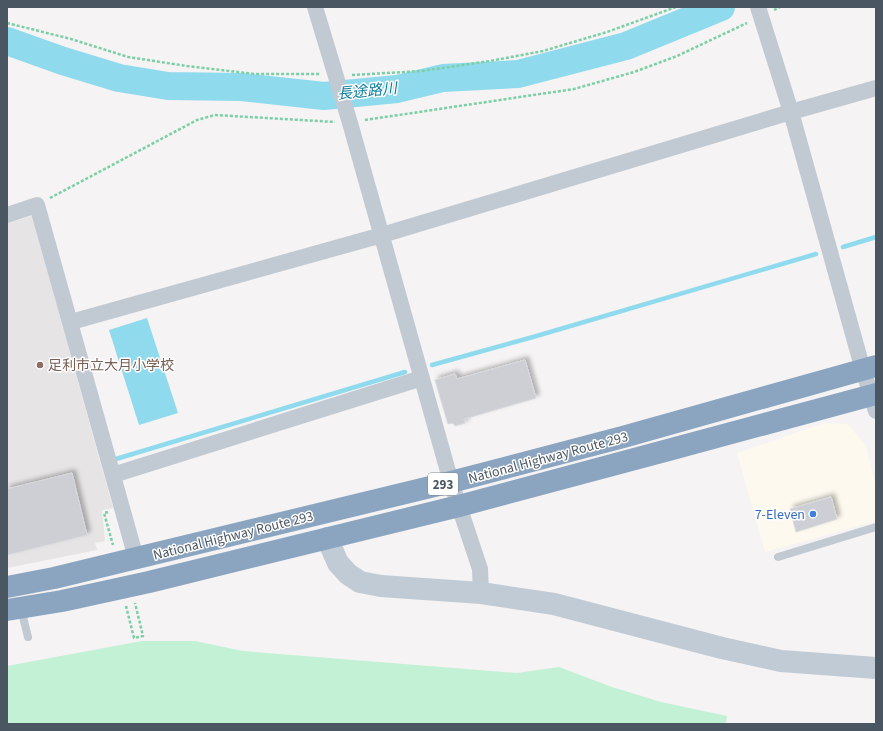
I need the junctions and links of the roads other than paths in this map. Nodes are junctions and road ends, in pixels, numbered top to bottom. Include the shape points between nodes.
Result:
1 (315, 7) edge
2 (759, 11) edge
3 (876, 88) edge
4 (791, 112) junction
5 (7, 214) edge
6 (382, 235) junction
7 (70, 322) junction
8 (869, 368) edge
9 (422, 378) junction
10 (874, 400) edge
11 (113, 475) junction
12 (451, 482) junction
13 (459, 506) junction
14 (876, 527) edge
15 (327, 538) junction
16 (778, 557) dead end
17 (136, 558) junction
18 (7, 587) edge
19 (481, 593) junction
20 (14, 609) edge
21 (28, 637) dead end
22 (876, 668) edge

1 - 6 street
2 - 4 street
3 - 4 street
4 - 6 street
4 - 8 street
5 - 7 street via 37,205
6 - 7 street
6 - 9 street
7 - 11 street
8 - 10 street
8 - 12 highway, National Highway Route 293 / 293
9 - 11 street
9 - 12 street
10 - 13 highway, National Highway Route 293 / 293
11 - 17 street
12 - 13 street
12 - 17 highway, National Highway Route 293 / 293
13 - 15 highway, National Highway Route 293 / 293
13 - 19 street via 480,569
14 - 16 lane
15 - 19 street via 338,563 360,582
15 - 20 highway, National Highway Route 293 / 293 via 149,582
17 - 18 highway, National Highway Route 293 / 293
19 - 22 street via 554,604 781,661
20 - 21 lane

